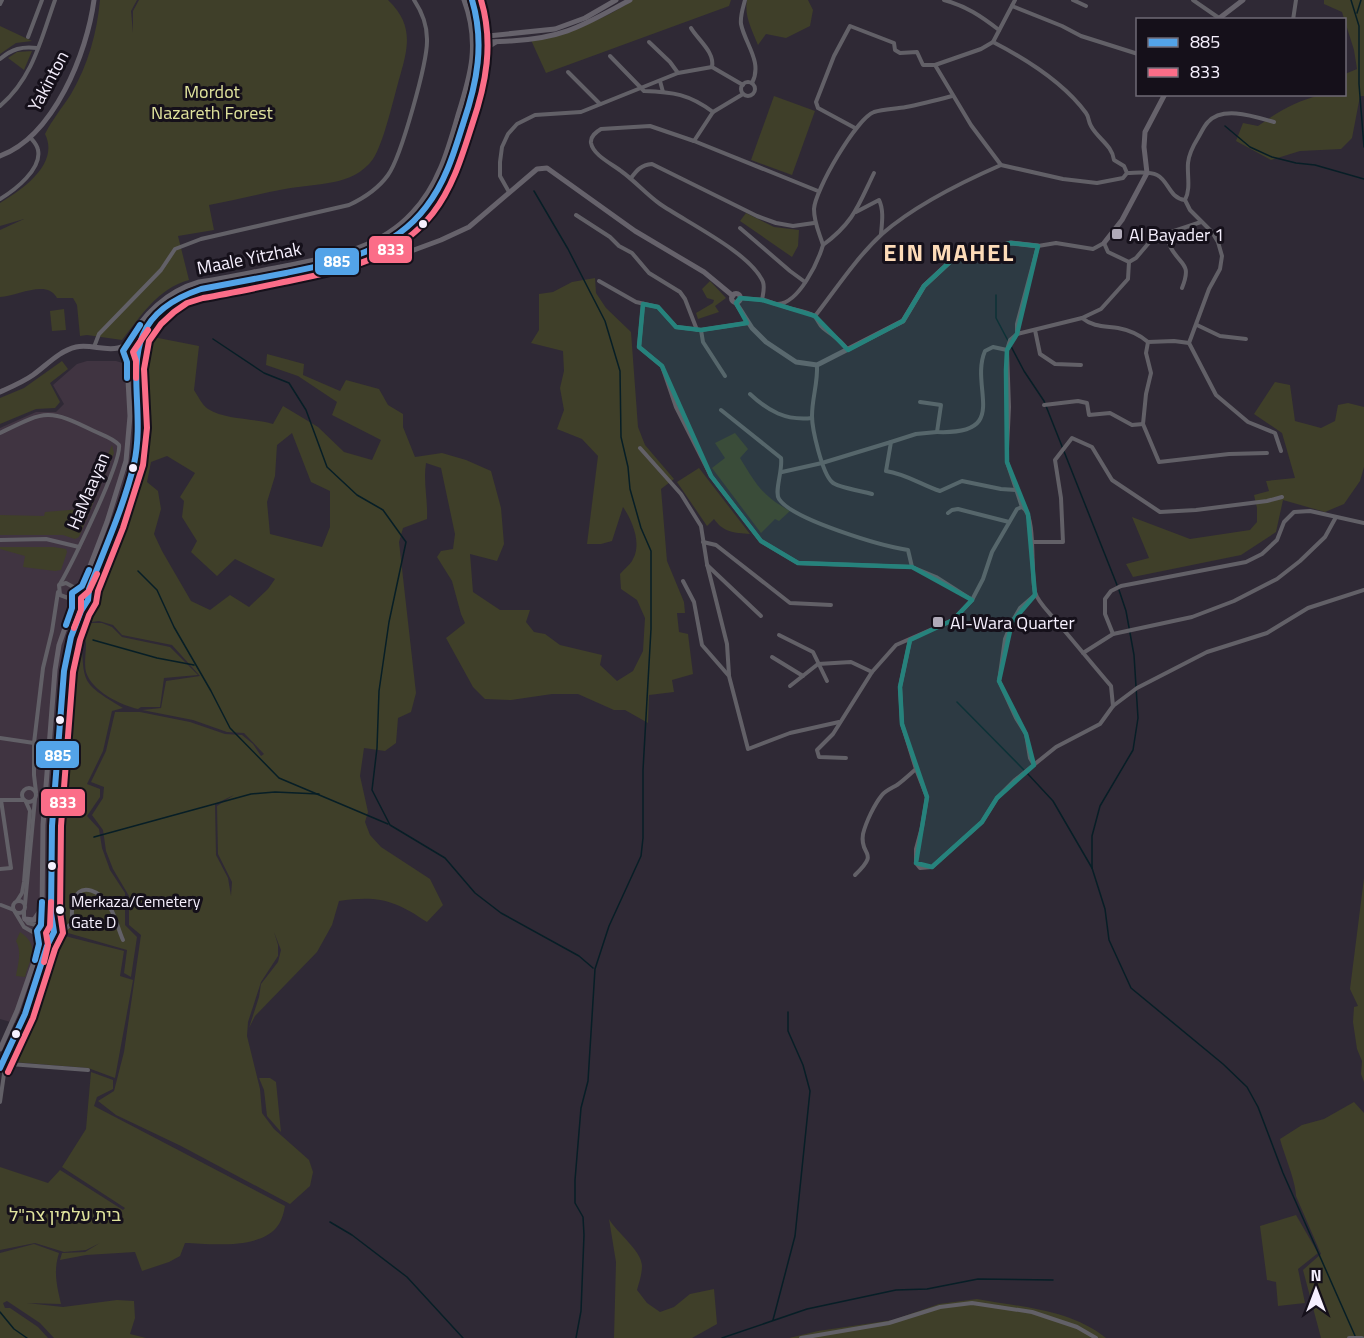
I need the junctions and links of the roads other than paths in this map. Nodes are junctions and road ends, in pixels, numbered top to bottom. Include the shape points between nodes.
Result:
1 (42, 0) edge
2 (55, 0) edge
3 (94, 0) edge
4 (414, 0) edge
5 (464, 0) edge
6 (472, 0) edge
7 (616, 0) edge
8 (630, 0) edge
9 (745, 0) edge
10 (944, 0) edge
11 (1016, 0) edge
12 (1073, 0) edge
13 (1192, 0) edge
14 (1243, 0) edge
15 (1296, 0) edge
16 (1012, 6) junction
17 (1086, 6) dead end
18 (1217, 18) edge
19 (1219, 18) edge
20 (1293, 18) edge
21 (478, 21) junction
22 (691, 28) dead end
23 (999, 30) junction
24 (495, 34) junction
25 (28, 37) dead end
26 (480, 39) junction
27 (473, 40) junction
28 (497, 41) junction
29 (649, 42) dead end
30 (993, 42) junction
31 (38, 48) junction
32 (1136, 54) edge
33 (480, 56) junction
34 (610, 56) dead end
35 (0, 59) edge
36 (935, 65) junction
37 (712, 67) junction
38 (568, 72) dead end
39 (678, 73) junction
40 (660, 81) junction
41 (752, 83) junction
42 (743, 85) junction
43 (640, 88) junction
44 (663, 92) junction
45 (743, 94) junction
46 (952, 96) junction
47 (1164, 96) edge
48 (600, 104) junction
49 (0, 106) edge
50 (713, 112) junction
51 (1274, 122) dead end
52 (855, 128) junction
53 (30, 137) junction
54 (694, 141) junction
55 (0, 156) edge
56 (1001, 165) junction
57 (874, 173) dead end
58 (1127, 173) junction
59 (1147, 173) junction
60 (631, 178) junction
61 (818, 191) junction
62 (509, 192) junction
63 (0, 200) edge
64 (1185, 200) junction
65 (856, 212) junction
66 (576, 214) dead end
67 (1201, 222) junction
68 (814, 223) junction
69 (740, 228) dead end
70 (1167, 234) junction
71 (881, 235) junction
72 (384, 237) junction
73 (387, 243) junction
74 (1104, 243) junction
75 (823, 245) junction
76 (1038, 246) junction
77 (1129, 262) junction
78 (599, 280) dead end
79 (805, 282) junction
80 (1182, 288) dead end
81 (738, 300) junction
82 (762, 300) junction
83 (643, 304) junction
84 (778, 304) junction
85 (815, 316) junction
86 (1082, 318) junction
87 (747, 322) junction
88 (1197, 325) junction
89 (699, 330) junction
90 (1035, 330) junction
91 (1017, 334) junction
92 (1246, 339) dead end
93 (1148, 342) junction
94 (1189, 343) junction
95 (127, 345) junction
96 (94, 347) junction
97 (848, 350) junction
98 (1007, 350) junction
99 (138, 354) junction
100 (125, 356) junction
101 (817, 365) junction
102 (1081, 365) dead end
103 (725, 376) dead end
104 (0, 392) edge
105 (750, 394) dead end
106 (920, 402) dead end
107 (1044, 405) dead end
108 (721, 410) dead end
109 (812, 418) junction
110 (1143, 424) junction
111 (937, 432) junction
112 (0, 433) edge
113 (891, 442) junction
114 (640, 448) dead end
115 (1281, 452) dead end
116 (1267, 453) dead end
117 (822, 463) junction
118 (782, 472) junction
119 (1016, 490) junction
120 (872, 494) dead end
121 (1282, 497) dead end
122 (1022, 507) junction
123 (948, 513) dead end
124 (1335, 517) junction
125 (1009, 522) junction
126 (1364, 523) edge
127 (0, 540) edge
128 (703, 542) junction
129 (1032, 542) junction
130 (79, 547) junction
131 (707, 564) junction
132 (70, 567) junction
133 (912, 567) junction
134 (683, 581) dead end
135 (60, 584) junction
136 (69, 585) junction
137 (78, 589) junction
138 (1364, 590) edge
139 (58, 592) junction
140 (1035, 595) junction
141 (63, 597) junction
142 (88, 597) junction
143 (71, 600) junction
144 (972, 600) junction
145 (56, 603) junction
146 (85, 604) junction
147 (831, 605) dead end
148 (761, 616) dead end
149 (1113, 634) junction
150 (779, 635) dead end
151 (910, 640) junction
152 (1083, 653) junction
153 (772, 657) dead end
154 (818, 664) junction
155 (872, 672) junction
156 (729, 676) junction
157 (803, 676) junction
158 (827, 681) dead end
159 (790, 686) dead end
160 (1113, 706) junction
161 (839, 722) junction
162 (0, 738) edge
163 (34, 743) junction
164 (846, 758) dead end
165 (1034, 765) junction
166 (33, 769) junction
167 (915, 769) junction
168 (24, 791) junction
169 (36, 792) junction
170 (11, 799) junction
171 (35, 799) junction
172 (0, 800) edge
173 (25, 801) junction
174 (52, 851) junction
175 (0, 869) edge
176 (855, 875) dead end
177 (15, 901) junction
178 (0, 905) edge
179 (25, 907) junction
180 (42, 907) junction
181 (14, 911) junction
182 (25, 919) junction
183 (56, 920) junction
184 (40, 925) junction
185 (68, 926) junction
186 (53, 927) junction
187 (39, 936) junction
188 (54, 937) junction
189 (123, 940) dead end
190 (0, 1049) edge
191 (0, 1068) edge
192 (88, 1070) dead end
193 (0, 1102) edge
194 (801, 1338) edge
195 (1096, 1338) edge
196 (1349, 1338) edge
197 (1362, 1338) edge

1 - 25 street
2 - 31 street
3 - 53 street, Yakinton via 88,32 65,88 47,119
4 - 96 street via 423,17 426,55 395,163 384,180 349,205 201,239 175,249 161,270 99,334
5 - 27 street, Maale Yitzhak
6 - 21 street, Maale Yitzhak
7 - 24 street via 555,29
8 - 28 street via 567,32
9 - 41 street via 740,21 755,62
10 - 23 street via 977,12
11 - 16 street
12 - 17 street
13 - 18 street
14 - 19 street
15 - 20 street
16 - 23 street
16 - 32 street via 1081,36
21 - 24 street
21 - 26 street, Maale Yitzhak
22 - 37 street via 710,53
23 - 30 street
24 - 26 street
26 - 27 street
26 - 28 street
26 - 33 street, Maale Yitzhak
27 - 72 street, Maale Yitzhak via 470,77 438,173 412,214
28 - 33 street
29 - 39 street
30 - 36 street
30 - 58 street via 1070,94 1089,115 1090,125
31 - 35 street via 18,48
31 - 49 street via 25,79
33 - 73 street, Maale Yitzhak via 477,79 441,184 417,219
34 - 43 street
36 - 46 street
36 - 52 street via 923,65 917,52 900,53 894,44 850,26 816,102 818,108
37 - 39 street
37 - 42 street
38 - 48 street
39 - 40 street
40 - 43 street
40 - 44 street
41 - 42 street
41 - 45 street via 753,94
42 - 45 street
43 - 44 street
43 - 48 street
44 - 50 street via 687,96
45 - 50 street
46 - 52 street via 874,112
46 - 56 street
47 - 59 street via 1145,132
48 - 62 street via 581,112 535,115 518,124 508,134 500,162 501,176
50 - 54 street
51 - 64 street via 1225,114 1207,122 1188,160
52 - 61 street
53 - 55 street, Yakinton
53 - 63 street via 38,150 36,164
54 - 60 street via 650,126 609,128 594,133 591,144 596,152
54 - 61 street
56 - 58 street via 1097,183 1124,178
56 - 71 street via 965,180
57 - 65 street
58 - 59 street
59 - 64 street via 1160,177 1174,196
59 - 74 street via 1122,220
60 - 68 street via 637,170 652,164 776,223
60 - 82 street via 658,202 747,261 763,281
61 - 68 street
62 - 73 street via 469,227 441,240 403,254 393,251
62 - 81 street via 537,169 547,168 635,231 704,272 733,296 736,294
64 - 67 street
65 - 71 street via 879,200
65 - 75 street via 842,231
66 - 89 street via 632,253 649,273 680,292
67 - 70 street
67 - 88 street via 1212,232 1222,256
68 - 75 street
69 - 79 street
70 - 77 street via 1153,238
70 - 80 street via 1171,249 1184,264 1187,277
71 - 85 street
72 - 73 street
72 - 95 street, Maale Yitzhak via 337,255 187,286 158,304
73 - 99 street, Maale Yitzhak via 338,262 183,295 163,309 146,329
74 - 76 street via 1093,249 1056,243
74 - 77 street via 1108,252
75 - 79 street
76 - 91 street
76 - 97 street via 1011,243 953,259 924,286 903,321
77 - 86 street via 1128,279 1101,309
78 - 83 street
79 - 84 street via 791,300
81 - 82 street
81 - 87 street
82 - 84 street
83 - 89 street via 658,307 676,327
83 - 133 street via 639,347 662,366 676,407 711,476 761,541 798,563
84 - 85 street
85 - 97 street via 821,327 839,338
86 - 90 street
86 - 93 street via 1089,324 1121,328
87 - 89 street
87 - 101 street via 785,356
88 - 92 street via 1220,336
88 - 94 street
89 - 103 street
90 - 91 street
90 - 102 street via 1040,354 1055,364
91 - 98 street
93 - 94 street
93 - 110 street via 1146,353 1151,373
94 - 115 street via 1216,395 1248,422 1275,433
95 - 96 street
95 - 99 street via 135,345
95 - 100 street
96 - 100 street
96 - 104 street via 69,350
97 - 101 street
98 - 111 street via 993,347 983,355 984,399 979,420 968,429
98 - 119 street via 1008,462
99 - 100 street via 132,359
99 - 142 street, Maale Yitzhak via 134,463
100 - 137 street via 130,427 126,461 107,522
101 - 109 street
105 - 109 street via 783,417
106 - 111 street via 941,405
107 - 110 street via 1078,401 1087,403 1089,415 1110,413 1132,425
108 - 118 street via 778,454
109 - 117 street
110 - 116 street via 1159,462
111 - 113 street
112 - 130 street, HaMaayan via 35,416 60,415 119,446 118,457
113 - 117 street
113 - 119 street via 886,471 924,486 940,491 962,481
114 - 128 street via 681,494 701,526
117 - 118 street
117 - 120 street via 833,484
118 - 133 street via 777,493 779,500 792,510 832,529 908,550
119 - 122 street
121 - 129 street via 1160,512 1112,480 1092,447 1072,438 1055,460 1063,542
122 - 125 street
122 - 129 street via 1028,514
123 - 125 street via 958,509
124 - 126 street
124 - 149 street via 1325,537 1276,579 1192,617
124 - 149 street via 1294,512 1284,522 1276,540 1262,554 1246,562 1121,586 1105,599 1105,614
125 - 144 street
127 - 130 street via 46,539
128 - 131 street
128 - 147 street via 716,545 790,603
129 - 140 street
130 - 132 street, HaMaayan
131 - 148 street
131 - 156 street via 727,644
132 - 135 street, HaMaayan
132 - 136 street, HaMaayan
133 - 144 street
134 - 156 street via 694,602 702,645
135 - 136 street
135 - 139 street, HaMaayan
136 - 137 street
137 - 142 street via 86,591
137 - 143 street
138 - 160 street via 1308,608 1268,633 1207,652 1150,680
139 - 141 street
139 - 145 street
140 - 152 street
140 - 165 street via 1011,622 999,681 1026,734
141 - 143 street
141 - 145 street
142 - 146 street
143 - 146 street via 77,606
143 - 180 street via 55,670 43,813
144 - 151 street via 953,620
145 - 163 street
146 - 174 street via 66,658
149 - 152 street
150 - 154 street via 813,652
151 - 155 street via 896,645
151 - 167 street via 900,687 902,724
152 - 160 street via 1111,686
153 - 157 street
154 - 155 street via 851,662
154 - 157 street
154 - 158 street
155 - 161 street
156 - 161 street via 748,749 790,733
157 - 159 street
160 - 165 street via 1100,724 1056,747
161 - 164 street via 818,750 819,757
162 - 163 street
163 - 166 street
165 - 167 street via 997,798 982,822 932,867 926,868 916,863 927,797
166 - 168 street
166 - 169 street
167 - 176 street via 883,794 862,836 869,858
168 - 169 street via 32,788
168 - 170 street
168 - 173 street
169 - 171 street
170 - 172 street
170 - 173 street
171 - 173 street
171 - 179 street
172 - 175 street via 11,868
173 - 177 street via 30,811 24,882
174 - 183 street
174 - 186 street
177 - 178 street
177 - 179 street via 22,901
177 - 181 street
178 - 181 street
179 - 181 street via 21,913
179 - 182 street
180 - 182 street via 36,918
180 - 184 street
181 - 187 street via 24,927
182 - 184 street
183 - 185 street via 63,927
183 - 188 street via 58,929
184 - 186 street via 47,923
184 - 187 street
185 - 188 street
185 - 189 street via 72,923 75,896 85,889 91,890 108,905
186 - 188 street
187 - 188 street via 44,940
187 - 190 street via 27,986
188 - 191 street via 47,946 35,988
192 - 193 street via 10,1064 4,1074
194 - 195 street via 972,1303 1032,1312 1077,1327
196 - 197 street

